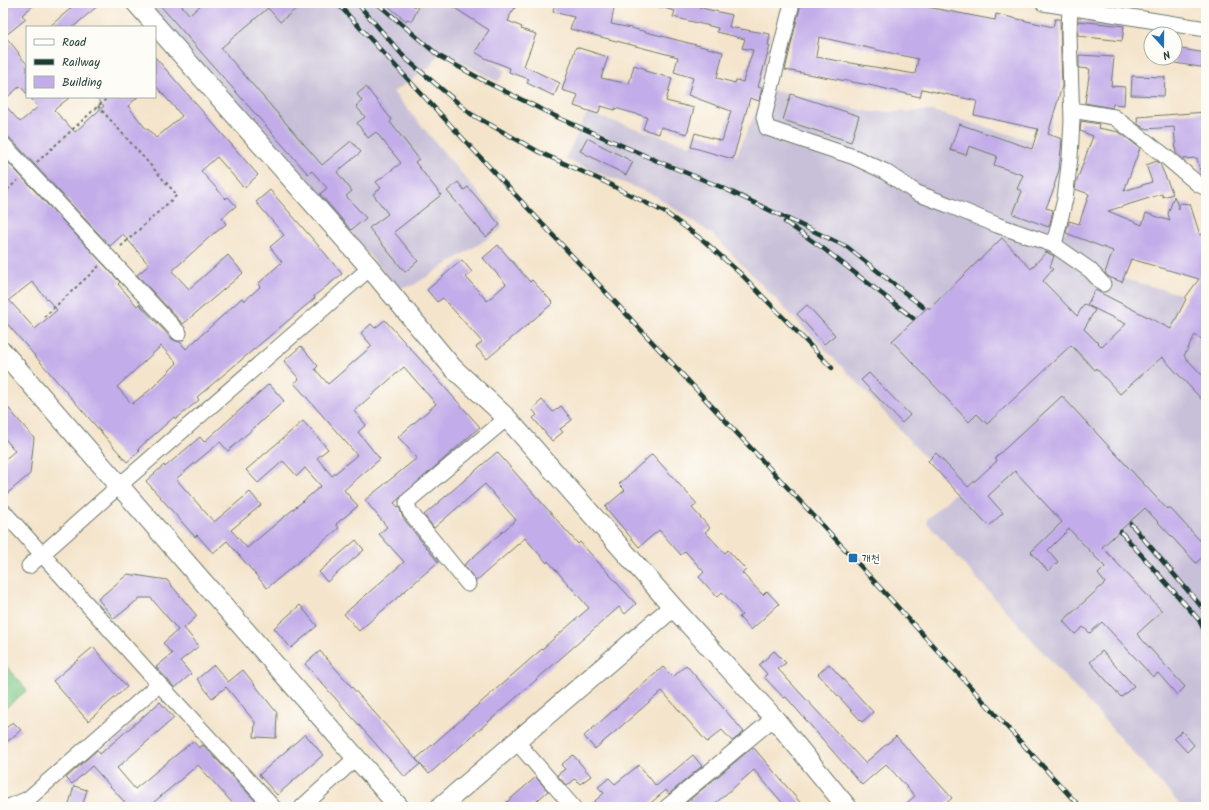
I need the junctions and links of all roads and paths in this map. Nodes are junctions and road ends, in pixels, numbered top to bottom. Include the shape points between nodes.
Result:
1 (136, 3) edge
2 (792, 3) edge
3 (1043, 3) edge
4 (1070, 5) edge
5 (1206, 29) edge
6 (107, 98) edge
7 (98, 106) junction
8 (1072, 110) junction
9 (3, 144) edge
10 (28, 170) junction
11 (1206, 188) edge
12 (3, 194) edge
13 (1054, 245) junction
14 (109, 257) junction
15 (370, 268) junction
16 (1103, 284) dead end
17 (44, 316) dead end
18 (179, 333) dead end
19 (3, 352) edge
20 (507, 418) junction
21 (120, 485) junction
22 (3, 511) edge
23 (43, 554) junction
24 (29, 566) dead end
25 (468, 584) dead end
26 (673, 606) junction
27 (159, 684) junction
28 (774, 718) junction
29 (516, 741) junction
30 (356, 758) junction
31 (6, 807) edge
32 (273, 807) edge
33 (302, 807) edge
34 (399, 807) edge
35 (440, 807) edge
36 (573, 807) edge
37 (667, 807) edge
38 (847, 807) edge

1 - 15 main road
2 - 13 street via 764,117 767,128 854,157 884,171 917,193
3 - 4 street
4 - 5 street
4 - 8 street
6 - 7 path
7 - 10 path
7 - 14 path via 177,195
8 - 11 street via 1114,117
8 - 13 street via 1065,199
9 - 10 street
10 - 12 path
10 - 14 street
13 - 16 street via 1090,270
14 - 17 path
14 - 18 street
15 - 20 main road via 453,368
15 - 21 street
19 - 21 main road
20 - 25 street via 407,503 410,512
20 - 26 main road
21 - 23 street
21 - 30 main road
22 - 23 street
23 - 24 street
23 - 27 street
26 - 28 main road
26 - 29 main road
27 - 31 street via 28,799
27 - 32 street
28 - 37 street
28 - 38 main road
29 - 35 main road
29 - 36 street
30 - 33 street
30 - 34 main road

